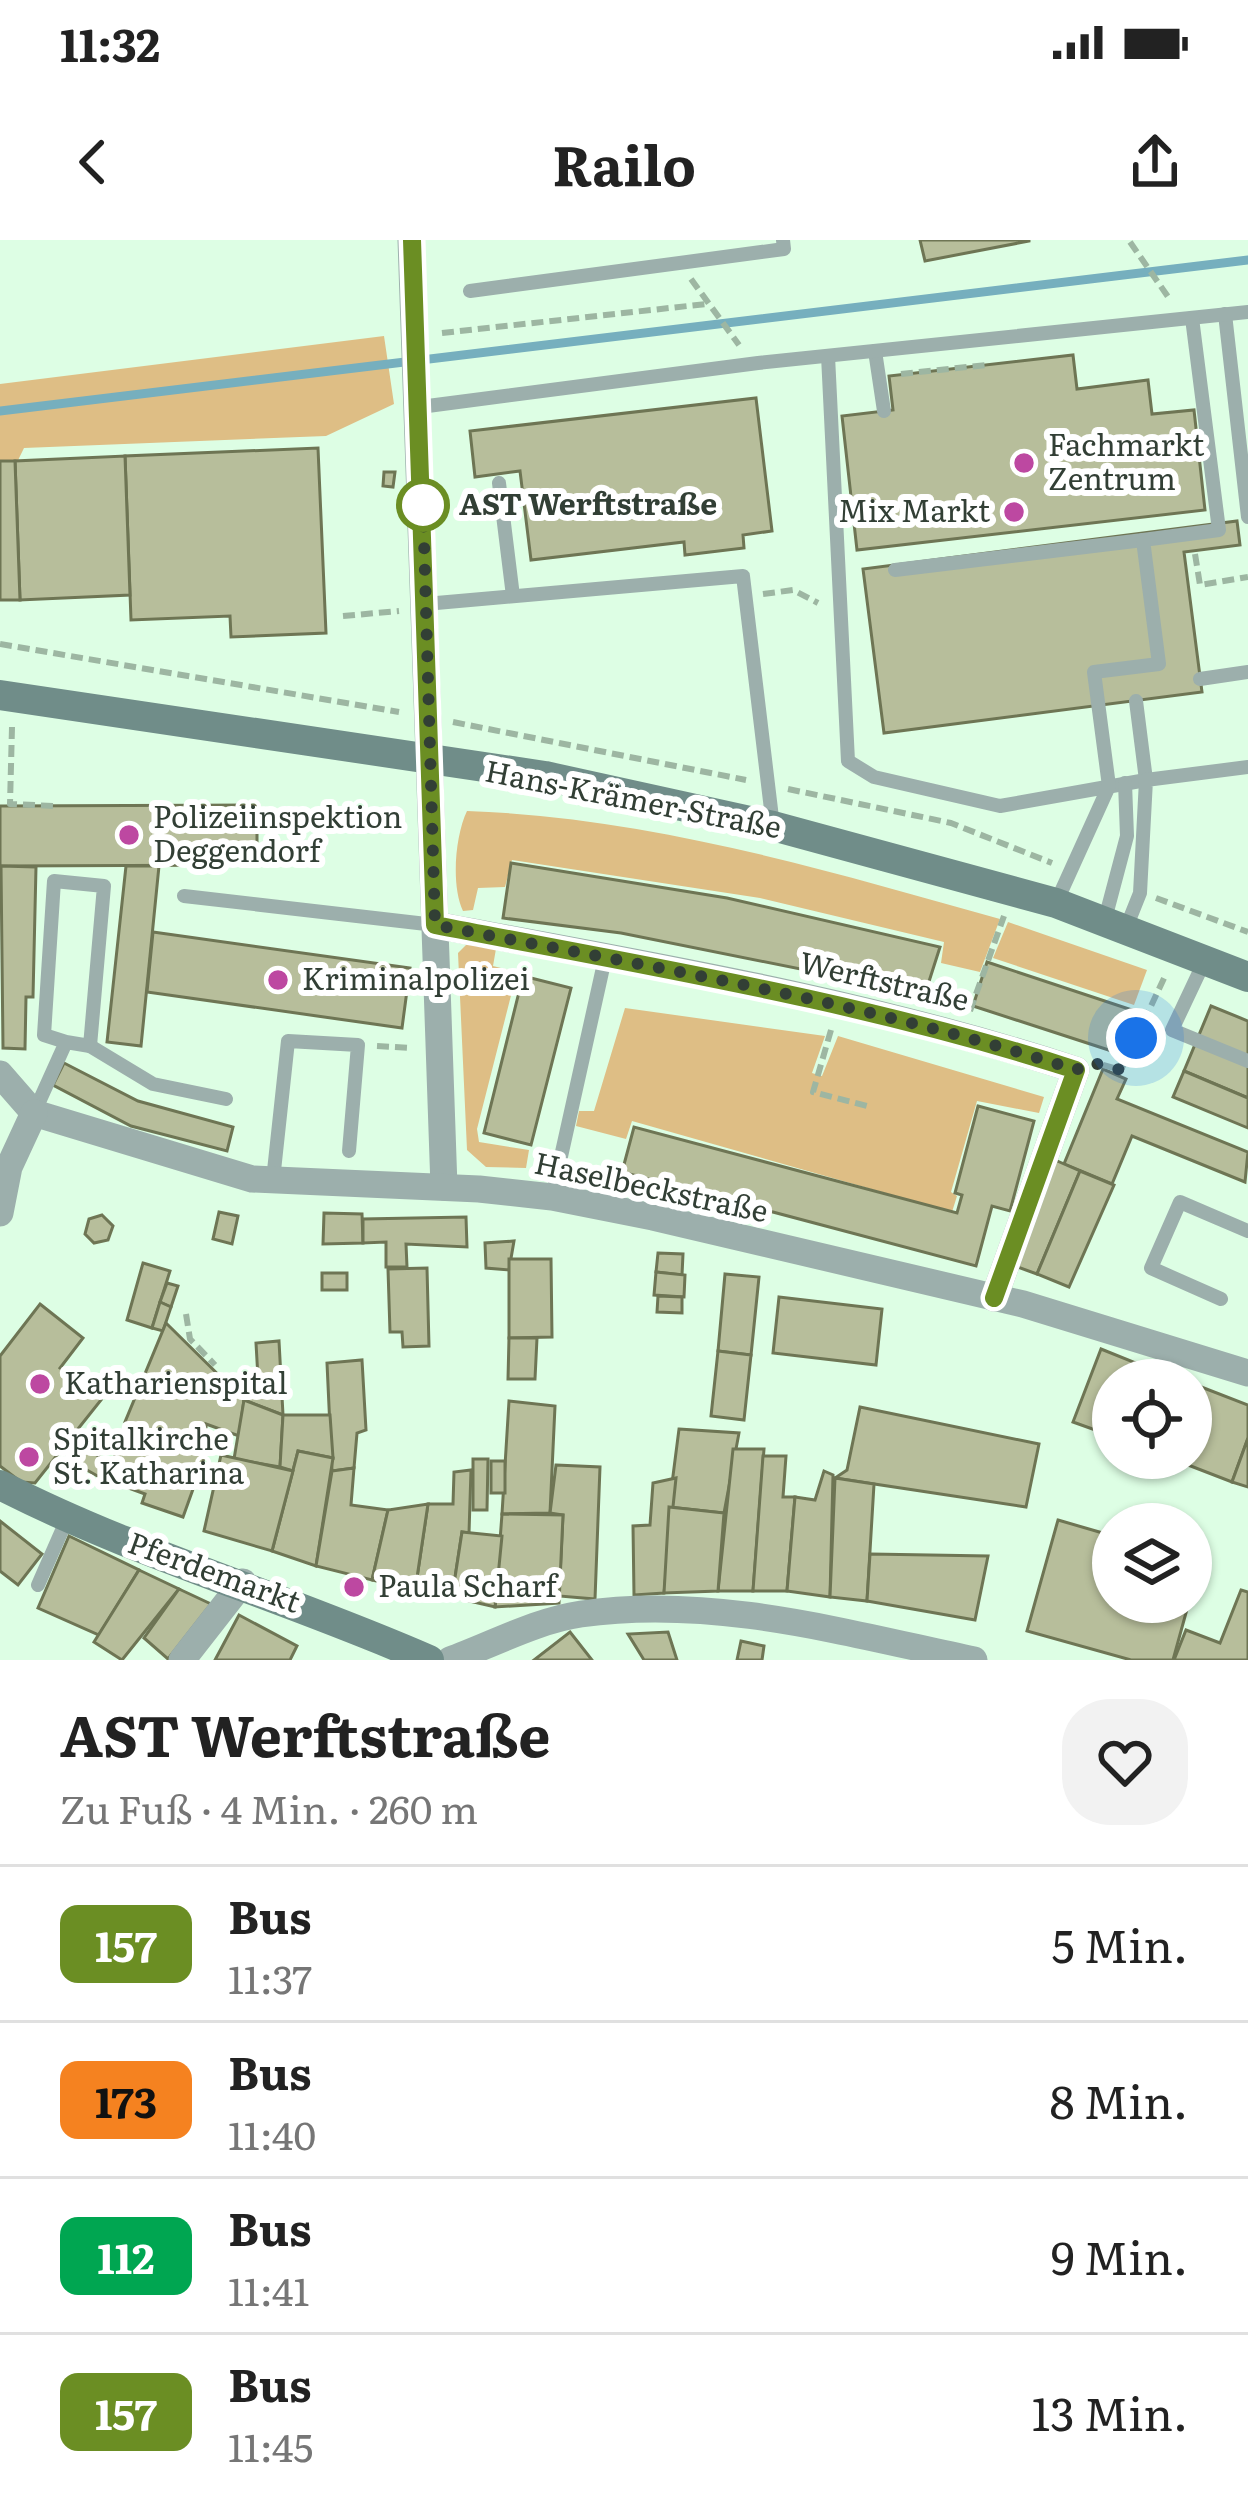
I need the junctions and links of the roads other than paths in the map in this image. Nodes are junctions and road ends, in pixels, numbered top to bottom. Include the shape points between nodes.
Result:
1 (412, 240) edge
2 (783, 240) edge
3 (470, 291) dead end
4 (1248, 312) edge
5 (1225, 314) junction
6 (1192, 318) junction
7 (875, 351) junction
8 (828, 356) junction
9 (420, 402) junction
10 (884, 411) dead end
11 (499, 483) dead end
12 (1248, 517) edge
13 (1143, 540) junction
14 (895, 571) dead end
15 (513, 596) junction
16 (425, 604) junction
17 (1248, 672) edge
18 (1200, 679) dead end
19 (7, 696) edge
20 (1136, 701) dead end
21 (430, 762) junction
22 (1248, 767) edge
23 (1145, 780) junction
24 (1125, 783) junction
25 (1108, 786) junction
26 (773, 826) junction
27 (184, 896) dead end
28 (1056, 903) junction
29 (1115, 924) junction
30 (435, 925) junction
31 (606, 954) junction
32 (1205, 959) junction
33 (1248, 977) edge
34 (66, 1042) junction
35 (90, 1046) junction
36 (1248, 1061) edge
37 (0, 1074) edge
38 (226, 1099) dead end
39 (34, 1113) junction
40 (349, 1150) dead end
41 (273, 1180) junction
42 (444, 1187) junction
43 (552, 1197) junction
44 (0, 1213) edge
45 (1248, 1231) edge
46 (994, 1298) junction
47 (1221, 1299) dead end
48 (1248, 1373) edge
49 (0, 1485) edge
50 (67, 1519) junction
51 (243, 1582) junction
52 (38, 1585) dead end
53 (182, 1660) edge
54 (429, 1660) edge
55 (450, 1660) edge
56 (974, 1660) edge

1 - 9 street
2 - 3 lane via 784,249
4 - 5 lane
5 - 6 lane
5 - 12 lane
6 - 7 lane
6 - 13 lane via 1219,530
7 - 8 lane
7 - 10 lane
8 - 9 lane
8 - 25 lane via 848,761 874,777 1000,806
9 - 16 street
11 - 15 lane
13 - 14 lane
13 - 25 lane via 1159,664 1094,672
15 - 16 lane
15 - 26 lane via 743,576
16 - 21 street
17 - 18 lane
19 - 21 main road, Hans-Krämer-Straße
20 - 23 lane
21 - 26 main road, Hans-Krämer-Straße via 545,776
21 - 30 street
22 - 23 lane
23 - 24 lane
23 - 29 lane via 1140,892
24 - 25 lane
24 - 29 lane
25 - 28 lane
26 - 28 main road, Hans-Krämer-Straße
27 - 30 lane
28 - 29 main road, Hans-Krämer-Straße
29 - 32 main road, Hans-Krämer-Straße
30 - 31 street, Werftstraße
30 - 42 street
31 - 43 lane
31 - 46 street, Werftstraße via 962,1033 1076,1070
32 - 33 main road, Hans-Krämer-Straße
32 - 36 lane via 1172,1030
34 - 35 lane
34 - 35 lane via 44,1035 54,881 104,886
34 - 39 lane
35 - 38 lane via 153,1084
37 - 39 street
39 - 41 street, Haselbeckstraße via 167,1157
39 - 44 street
40 - 41 lane via 358,1045 287,1041
41 - 42 street, Haselbeckstraße
42 - 43 street, Haselbeckstraße
43 - 46 street, Haselbeckstraße
45 - 47 lane via 1180,1202 1151,1268
46 - 48 street, Haselbeckstraße
49 - 50 main road, Pferdemarkt
50 - 51 main road, Pferdemarkt
50 - 52 lane
51 - 53 street
51 - 54 main road, Pferdemarkt
55 - 56 street via 575,1614 610,1611 750,1613

